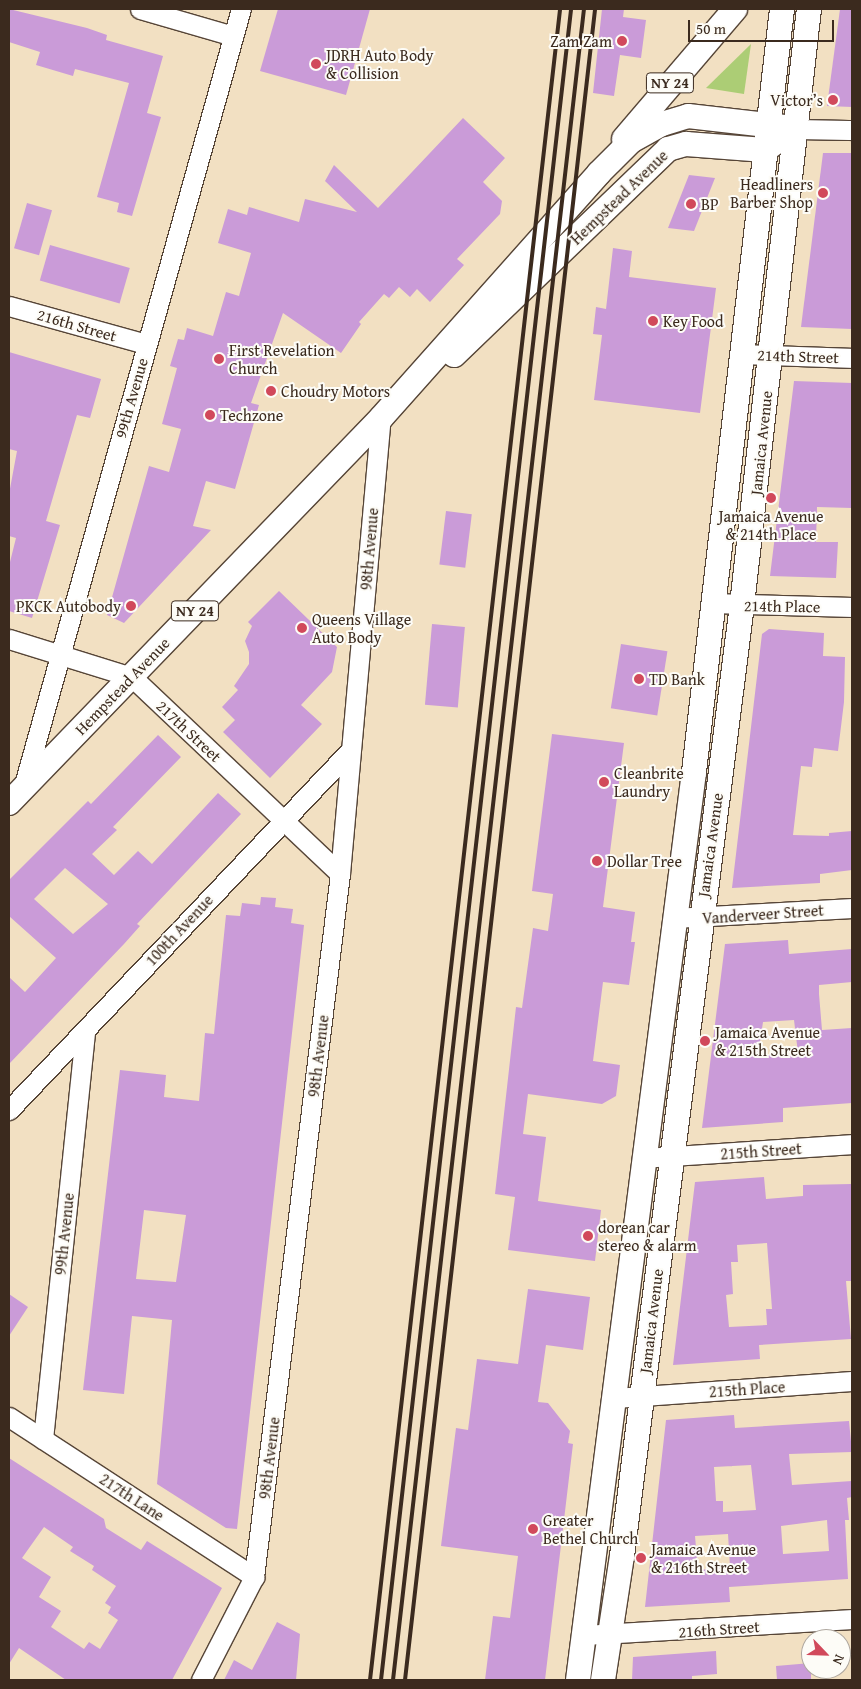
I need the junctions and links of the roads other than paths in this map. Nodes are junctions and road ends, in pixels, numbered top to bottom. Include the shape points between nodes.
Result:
1 (140, 9) edge
2 (241, 9) edge
3 (735, 9) edge
4 (782, 9) edge
5 (809, 9) edge
6 (233, 36) junction
7 (768, 124) junction
8 (794, 129) junction
9 (852, 130) edge
10 (765, 150) junction
11 (609, 161) junction
12 (9, 306) edge
13 (146, 344) junction
14 (743, 354) junction
15 (770, 356) junction
16 (852, 358) edge
17 (381, 418) junction
18 (712, 603) junction
19 (742, 605) junction
20 (852, 607) edge
21 (9, 639) edge
22 (60, 654) junction
23 (132, 677) junction
24 (350, 751) junction
25 (16, 796) edge
26 (283, 820) junction
27 (340, 874) junction
28 (852, 908) edge
29 (674, 918) junction
30 (701, 919) junction
31 (85, 1030) junction
32 (9, 1110) edge
33 (852, 1144) edge
34 (670, 1157) junction
35 (643, 1158) junction
36 (852, 1381) edge
37 (642, 1397) junction
38 (614, 1398) junction
39 (9, 1417) edge
40 (43, 1439) junction
41 (254, 1577) junction
42 (852, 1620) edge
43 (585, 1635) junction
44 (611, 1635) junction
45 (201, 1680) edge
46 (578, 1680) edge
47 (604, 1680) edge

1 - 6 street
2 - 6 street, 99th Avenue
3 - 11 main road, NY 24 via 636,122
4 - 7 main road, Jamaica Avenue
5 - 8 main road, Jamaica Avenue
6 - 13 street, 99th Avenue
7 - 8 main road, Hempstead Avenue
7 - 10 main road, Jamaica Avenue
7 - 11 main road, Hempstead Avenue via 678,118 645,132
8 - 9 street
8 - 10 main road
8 - 15 main road, Jamaica Avenue
10 - 14 main road, Jamaica Avenue
10 - 17 main road, Hempstead Avenue / NY 24 via 686,144 673,146 493,321
11 - 17 main road, Hempstead Avenue / NY 24
12 - 13 street, 216th Street
13 - 22 street, 99th Avenue
14 - 15 street, 214th Street
14 - 18 main road, Jamaica Avenue
15 - 16 street, 214th Street
15 - 19 main road, Jamaica Avenue
17 - 23 main road, Hempstead Avenue / NY 24
17 - 24 street, 98th Avenue
18 - 19 street, 214th Place
18 - 29 main road, Jamaica Avenue
19 - 20 street, 214th Place
19 - 30 main road, Jamaica Avenue
21 - 22 street, 217th Street
22 - 23 street, 217th Street
22 - 25 street, 99th Avenue
23 - 25 main road, Hempstead Avenue / NY 24
23 - 26 street, 217th Street
24 - 26 street, 100th Avenue
24 - 27 street, 98th Avenue
26 - 27 street, 217th Street
26 - 31 street, 100th Avenue
27 - 41 street, 98th Avenue
28 - 30 street, Vanderveer Street
29 - 30 street, Vanderveer Street
29 - 35 main road, Jamaica Avenue
30 - 34 main road, Jamaica Avenue
31 - 32 street, 100th Avenue
31 - 40 street, 99th Avenue
33 - 34 street, 215th Street
34 - 35 street, 215th Street
34 - 37 main road, Jamaica Avenue
35 - 38 main road, Jamaica Avenue
36 - 37 street, 215th Place
37 - 38 street, 215th Place
37 - 44 main road, Jamaica Avenue
38 - 43 main road, Jamaica Avenue
39 - 40 street, 217th Lane
40 - 41 street, 217th Lane
41 - 45 street, 98th Avenue
42 - 44 street, 216th Street
43 - 44 street, 216th Street
43 - 46 main road, Jamaica Avenue
44 - 47 main road, Jamaica Avenue

